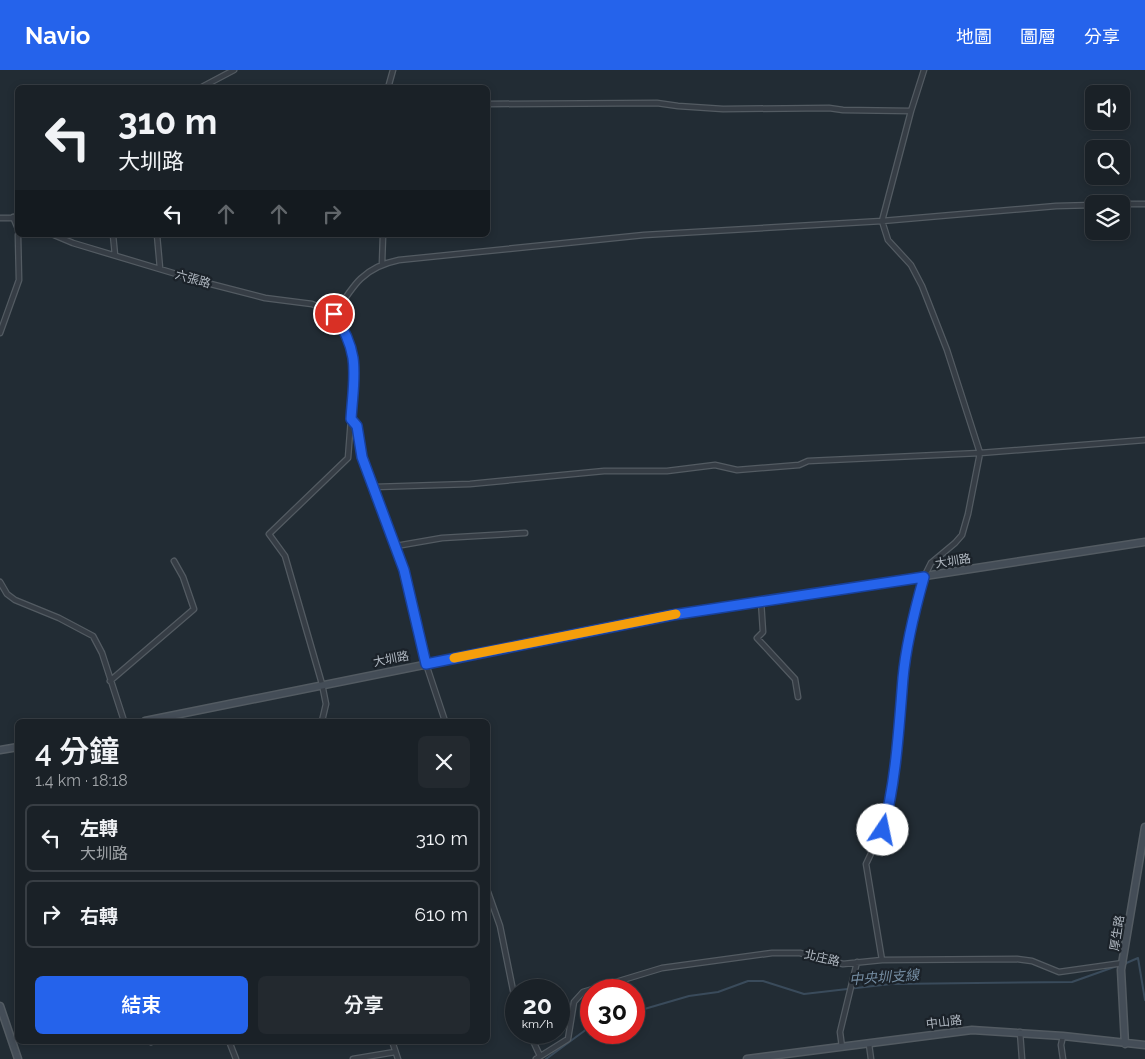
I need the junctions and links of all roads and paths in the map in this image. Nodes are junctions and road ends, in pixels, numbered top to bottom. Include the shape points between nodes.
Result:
1 (234, 70) edge
2 (393, 70) edge
3 (924, 70) edge
4 (206, 85) edge
5 (389, 85) edge
6 (490, 104) edge
7 (911, 111) junction
8 (1130, 204) edge
9 (1145, 204) edge
10 (1085, 205) edge
11 (15, 217) edge
12 (0, 218) edge
13 (882, 221) junction
14 (18, 237) edge
15 (59, 237) edge
16 (113, 237) edge
17 (157, 237) edge
18 (384, 237) edge
19 (115, 255) junction
20 (382, 264) junction
21 (160, 268) junction
22 (334, 314) junction
23 (0, 333) edge
24 (351, 419) junction
25 (1145, 440) edge
26 (980, 453) junction
27 (374, 487) junction
28 (525, 532) dead end
29 (1145, 542) edge
30 (396, 546) junction
31 (174, 561) dead end
32 (924, 577) junction
33 (0, 582) edge
34 (761, 601) junction
35 (426, 664) junction
36 (110, 680) junction
37 (322, 684) junction
38 (798, 697) dead end
39 (123, 719) edge
40 (155, 719) edge
41 (322, 719) edge
42 (443, 719) edge
43 (15, 748) edge
44 (0, 750) edge
45 (1145, 827) edge
46 (490, 898) edge
47 (882, 960) junction
48 (857, 962) junction
49 (1123, 963) junction
50 (511, 979) edge
51 (0, 1006) edge
52 (1020, 1032) junction
53 (1063, 1036) junction
54 (230, 1044) edge
55 (393, 1044) edge
56 (533, 1044) edge
57 (869, 1044) junction
58 (1125, 1044) junction
59 (1145, 1045) edge
60 (842, 1047) junction
61 (395, 1052) junction
62 (538, 1058) edge
63 (18, 1059) edge
64 (236, 1059) edge
65 (353, 1059) edge
66 (398, 1059) edge
67 (747, 1059) edge
68 (871, 1059) edge
69 (1022, 1059) edge
70 (1063, 1059) edge

1 - 4 street
2 - 5 street
3 - 7 street
6 - 7 street via 657,102 723,109
7 - 13 street
8 - 9 street
10 - 13 street via 1003,209
11 - 12 street
13 - 20 street via 644,235
13 - 26 street via 888,240 911,265 922,286 947,350
14 - 23 street via 20,280
15 - 19 street, 六張路
16 - 19 street
17 - 21 street
18 - 20 street
19 - 21 street, 六張路
20 - 22 street via 353,284
21 - 22 street, 六張路 via 265,298 312,304
22 - 24 street via 353,349
24 - 27 street via 357,426 362,457
24 - 37 street via 348,458 269,534 285,556
25 - 26 street
26 - 27 street via 808,461 799,465 737,470 715,465 668,471 604,471 470,484
26 - 32 street via 962,535 934,560
27 - 30 street
28 - 30 street via 442,538
29 - 32 street, 大圳路
30 - 35 street
31 - 36 street via 194,609
32 - 34 street, 大圳路
32 - 47 street via 904,671 899,735 884,826 866,864
33 - 36 street via 12,598 93,636
34 - 35 street, 大圳路 via 672,615
34 - 38 street via 763,632 757,638 795,679
35 - 37 street, 大圳路
35 - 42 street
36 - 39 street
37 - 40 street, 大圳路
37 - 41 street via 326,704
43 - 44 street
45 - 49 street, 厚生路
46 - 50 street via 500,926
47 - 48 street, 北庄路
47 - 49 street, 北庄路 via 1016,959 1032,961 1059,972
48 - 60 street via 840,1032
48 - 62 street, 北庄路 via 833,963 800,953 772,953 662,968 602,985 577,997 568,1039
49 - 58 street, 厚生路
51 - 63 street
52 - 53 street, 中山路
52 - 57 street, 中山路 via 958,1031
52 - 69 street
53 - 58 street, 中山路
53 - 70 street via 1060,1045
54 - 64 street
55 - 61 street
56 - 62 street
57 - 60 street, 中山路
57 - 68 street
58 - 59 street, 中山路
60 - 67 street, 中山路
61 - 65 street
61 - 66 street

